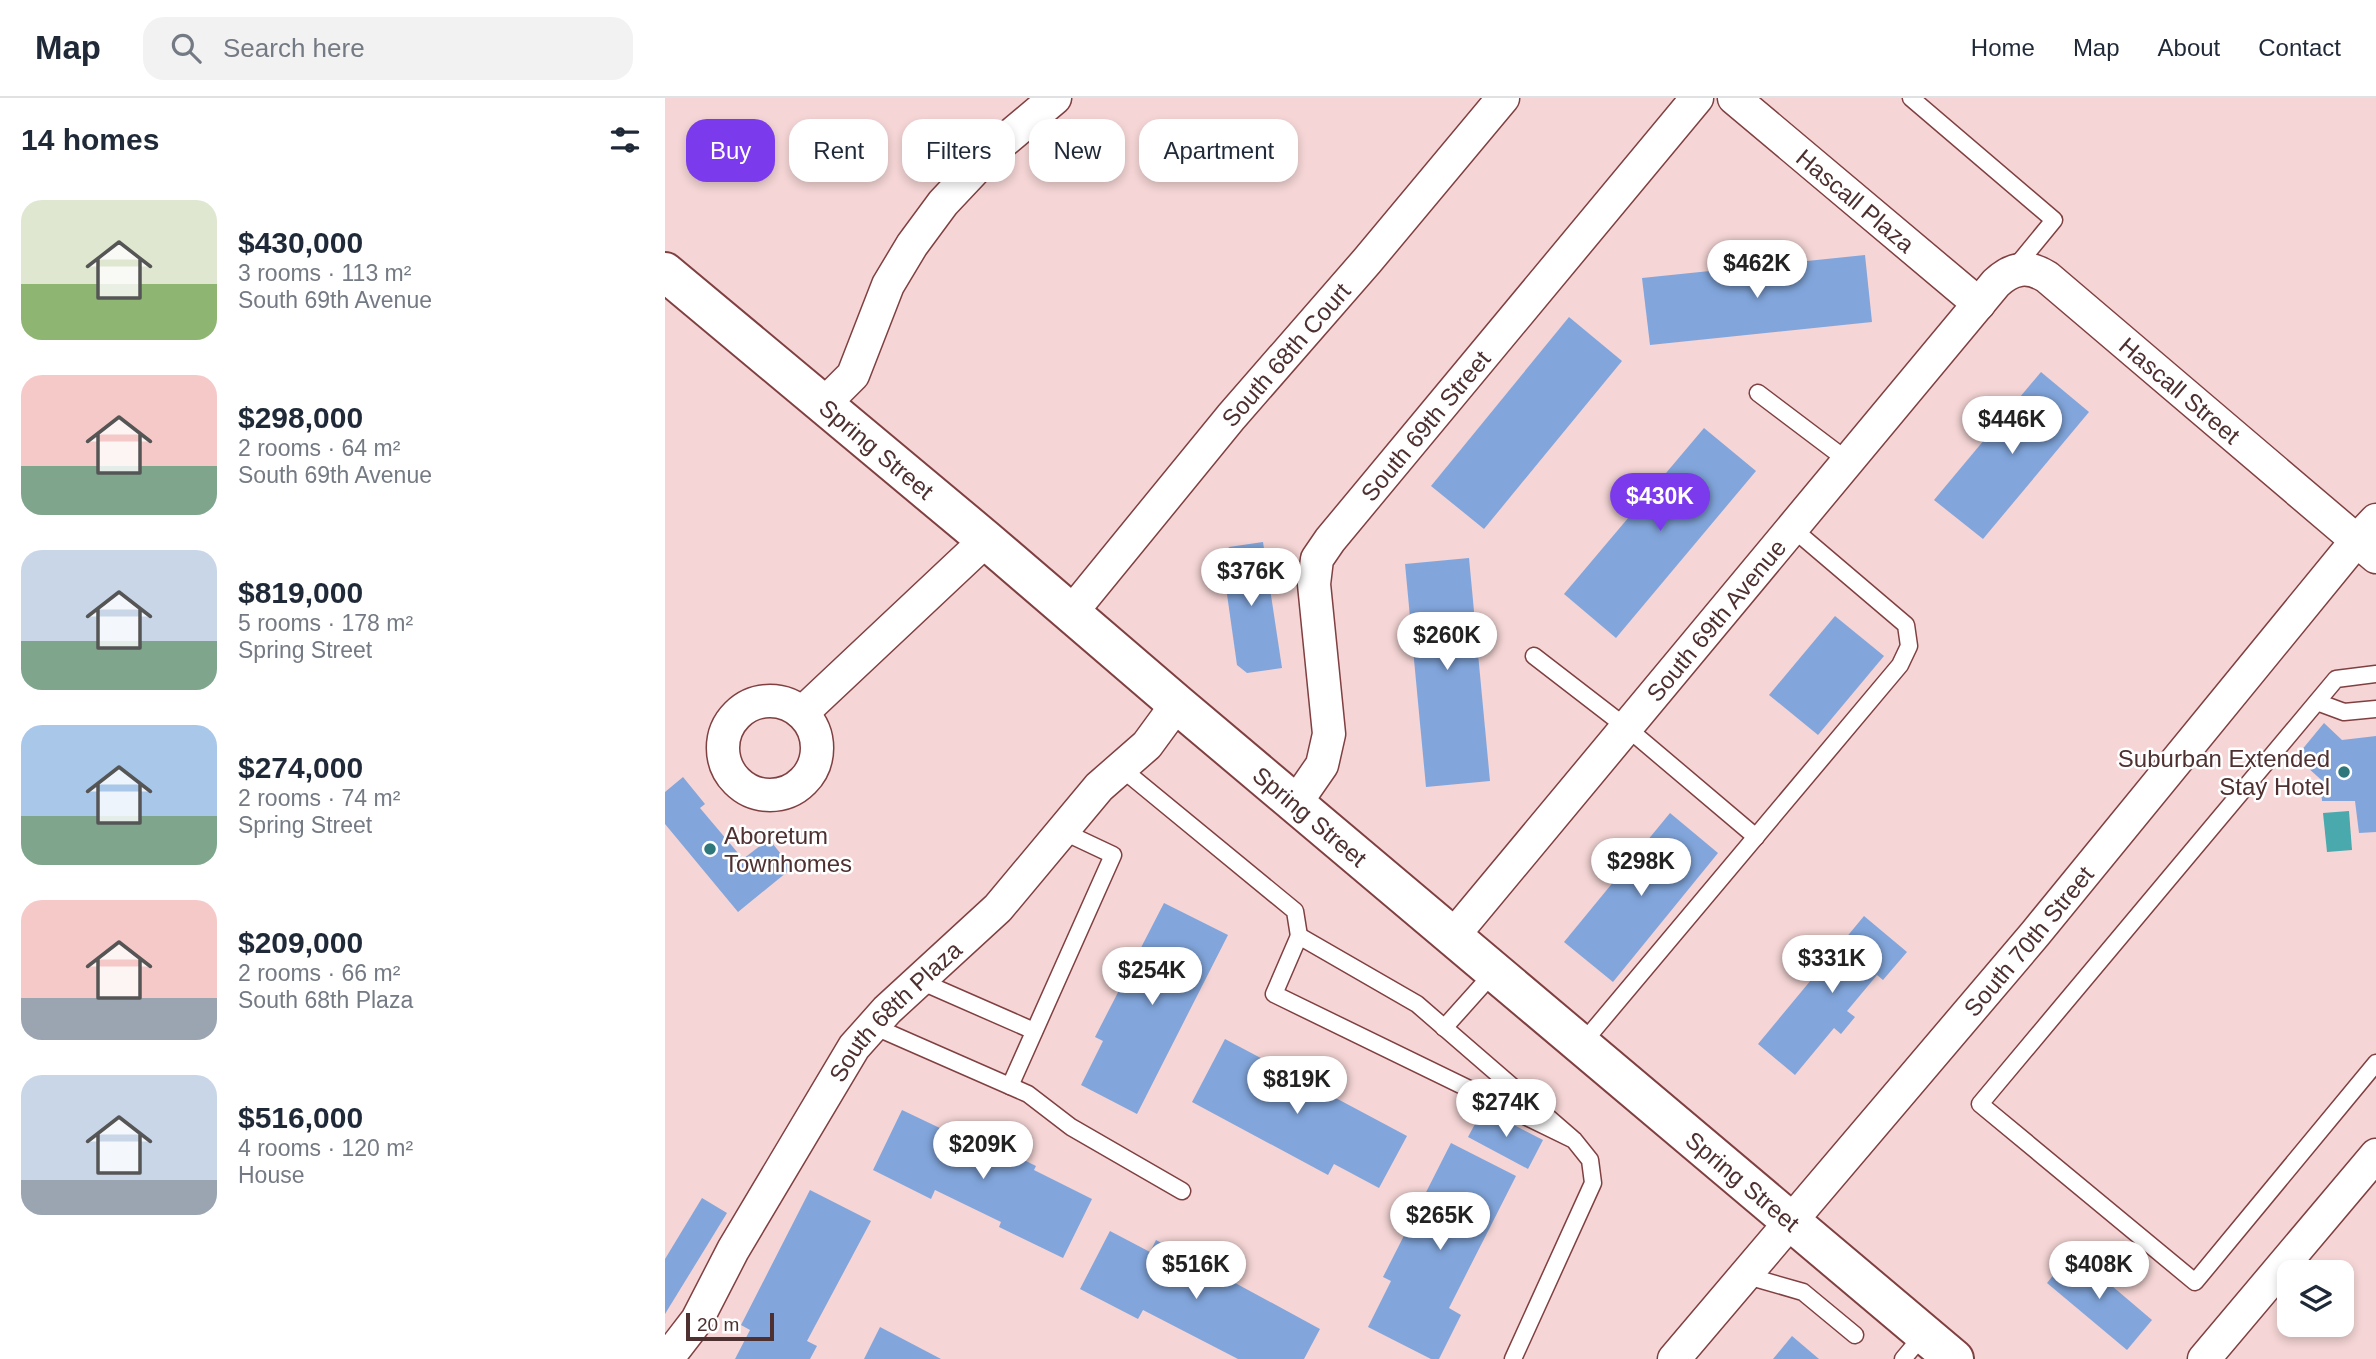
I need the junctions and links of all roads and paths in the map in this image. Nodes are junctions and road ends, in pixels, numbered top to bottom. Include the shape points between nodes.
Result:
1 (1055, 98) edge
2 (1503, 98) edge
3 (1697, 98) edge
4 (1734, 98) edge
5 (1911, 98) edge
6 (2014, 270) junction
7 (665, 272) edge
8 (1979, 304) junction
9 (1758, 393) dead end
10 (823, 405) junction
11 (1847, 461) junction
12 (1792, 528) junction
13 (2369, 539) edge
14 (986, 540) junction
15 (1071, 613) junction
16 (1534, 656) dead end
17 (2376, 674) edge
18 (2317, 702) junction
19 (1177, 704) junction
20 (2376, 709) edge
21 (802, 713) dead end
22 (1626, 727) junction
23 (1121, 768) junction
24 (1296, 804) junction
25 (1062, 831) junction
26 (1756, 836) junction
27 (1299, 936) junction
28 (1453, 936) junction
29 (1495, 971) junction
30 (920, 981) junction
31 (873, 1026) junction
32 (1444, 1028) junction
33 (1034, 1031) junction
34 (1581, 1045) junction
35 (2376, 1063) edge
36 (1010, 1086) junction
37 (1574, 1140) junction
38 (2376, 1155) edge
39 (1182, 1191) dead end
40 (1789, 1221) junction
41 (1744, 1275) junction
42 (1855, 1335) dead end
43 (1913, 1346) edge
44 (667, 1359) edge
45 (1513, 1359) edge
46 (1674, 1359) edge
47 (1954, 1359) edge
48 (2204, 1359) edge

1 - 10 street via 992,151 943,203 888,285 853,375
2 - 15 street, South 68th Court
3 - 24 street, South 69th Street via 1317,559 1314,584 1329,734 1322,765
4 - 8 street, Hascall Plaza
5 - 6 lane via 2054,220
6 - 8 street
6 - 13 street, Hascall Street via 2036,270 2047,277
7 - 10 street, Spring Street
8 - 11 street, South 69th Avenue
9 - 11 lane
10 - 14 street, Spring Street
11 - 12 street, South 69th Avenue
12 - 22 street, South 69th Avenue
12 - 26 lane via 1906,625 1909,646 1900,665
13 - 40 street, South 70th Street
14 - 15 street, Spring Street
14 - 21 street
15 - 19 street, Spring Street
16 - 22 lane
17 - 18 lane via 2336,679
18 - 20 lane via 2344,712
18 - 35 lane via 1980,1104 2195,1282
19 - 23 street, South 68th Plaza via 1147,745
19 - 24 street, Spring Street
22 - 26 lane
22 - 28 street, South 69th Avenue
23 - 25 street, South 68th Plaza
23 - 27 lane via 1295,911
24 - 28 street, Spring Street
25 - 30 street, South 68th Plaza via 998,908
25 - 33 lane via 1113,855
26 - 34 lane
27 - 32 lane via 1416,1003
27 - 37 lane via 1274,994
28 - 29 street, Spring Street
29 - 32 lane
29 - 34 street, Spring Street
30 - 31 street, South 68th Plaza
30 - 33 lane
31 - 36 lane
31 - 44 street, South 68th Plaza via 842,1064 733,1250 697,1321
32 - 37 lane
33 - 36 lane
34 - 40 street, Spring Street
36 - 39 lane
37 - 45 lane via 1590,1160 1594,1183
38 - 48 street
40 - 41 street, South 70th Street
40 - 43 street, Spring Street
41 - 42 lane via 1803,1292
41 - 46 street, South 70th Street
43 - 47 street, Spring Street

